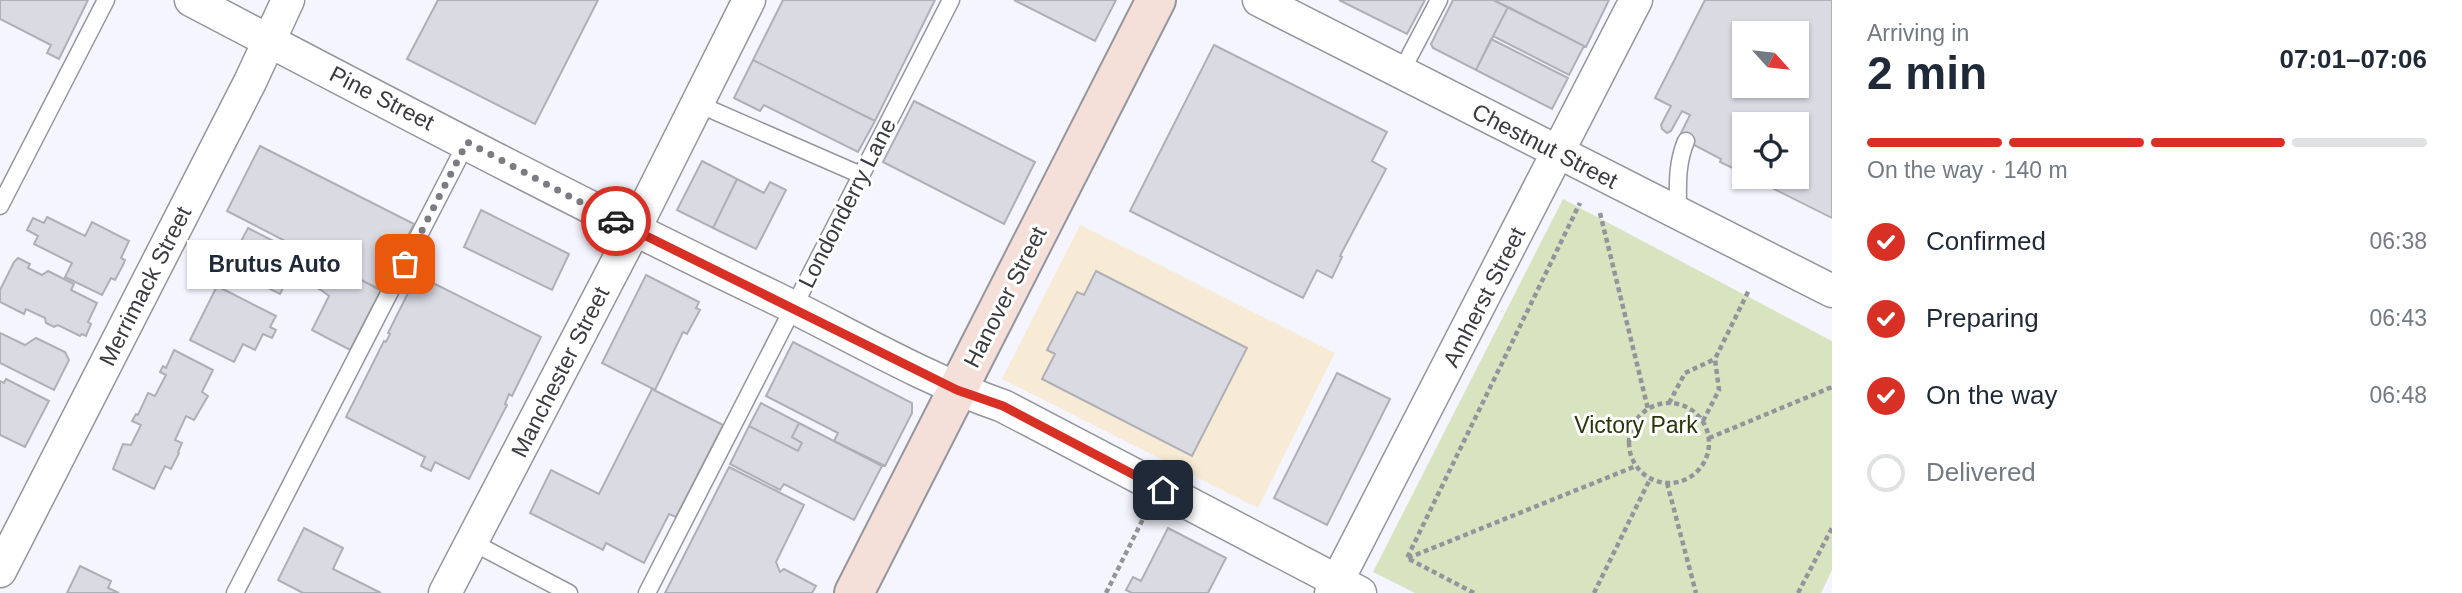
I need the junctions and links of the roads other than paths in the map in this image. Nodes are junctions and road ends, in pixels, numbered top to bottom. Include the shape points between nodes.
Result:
1 (106, 0) edge
2 (191, 0) edge
3 (288, 0) edge
4 (749, 0) edge
5 (951, 0) edge
6 (1156, 0) edge
7 (1259, 0) edge
8 (1439, 0) edge
9 (1636, 0) edge
10 (269, 41) junction
11 (1401, 74) junction
12 (698, 103) junction
13 (1686, 141) dead end
14 (467, 142) junction
15 (1558, 152) junction
16 (861, 175) junction
17 (0, 206) edge
18 (1678, 213) junction
19 (634, 230) junction
20 (1832, 291) edge
21 (793, 307) junction
22 (957, 390) junction
23 (472, 542) junction
24 (0, 570) edge
25 (1343, 589) edge
26 (235, 593) edge
27 (445, 593) edge
28 (569, 593) edge
29 (647, 593) edge
30 (854, 593) edge

1 - 17 lane
2 - 10 street, Pine Street
3 - 10 street, Merrimack Street
4 - 12 street, Manchester Street
5 - 16 lane, Londonderry Lane
6 - 22 street, Hanover Street
7 - 11 street, Chestnut Street
8 - 11 lane
9 - 15 street, Amherst Street
10 - 14 street, Pine Street
10 - 24 street, Merrimack Street
11 - 15 street, Chestnut Street
12 - 16 lane
12 - 19 street, Manchester Street
13 - 18 lane via 1677,171
14 - 19 street, Pine Street
14 - 26 lane
15 - 18 street, Chestnut Street
15 - 25 street, Amherst Street
16 - 21 lane, Londonderry Lane
18 - 20 street, Chestnut Street
19 - 21 street, Pine Street
19 - 23 street, Manchester Street
21 - 22 street, Pine Street
21 - 29 lane, Londonderry Lane
22 - 25 street, Pine Street via 1003,406
22 - 30 street, Hanover Street
23 - 27 street, Manchester Street
23 - 28 lane

